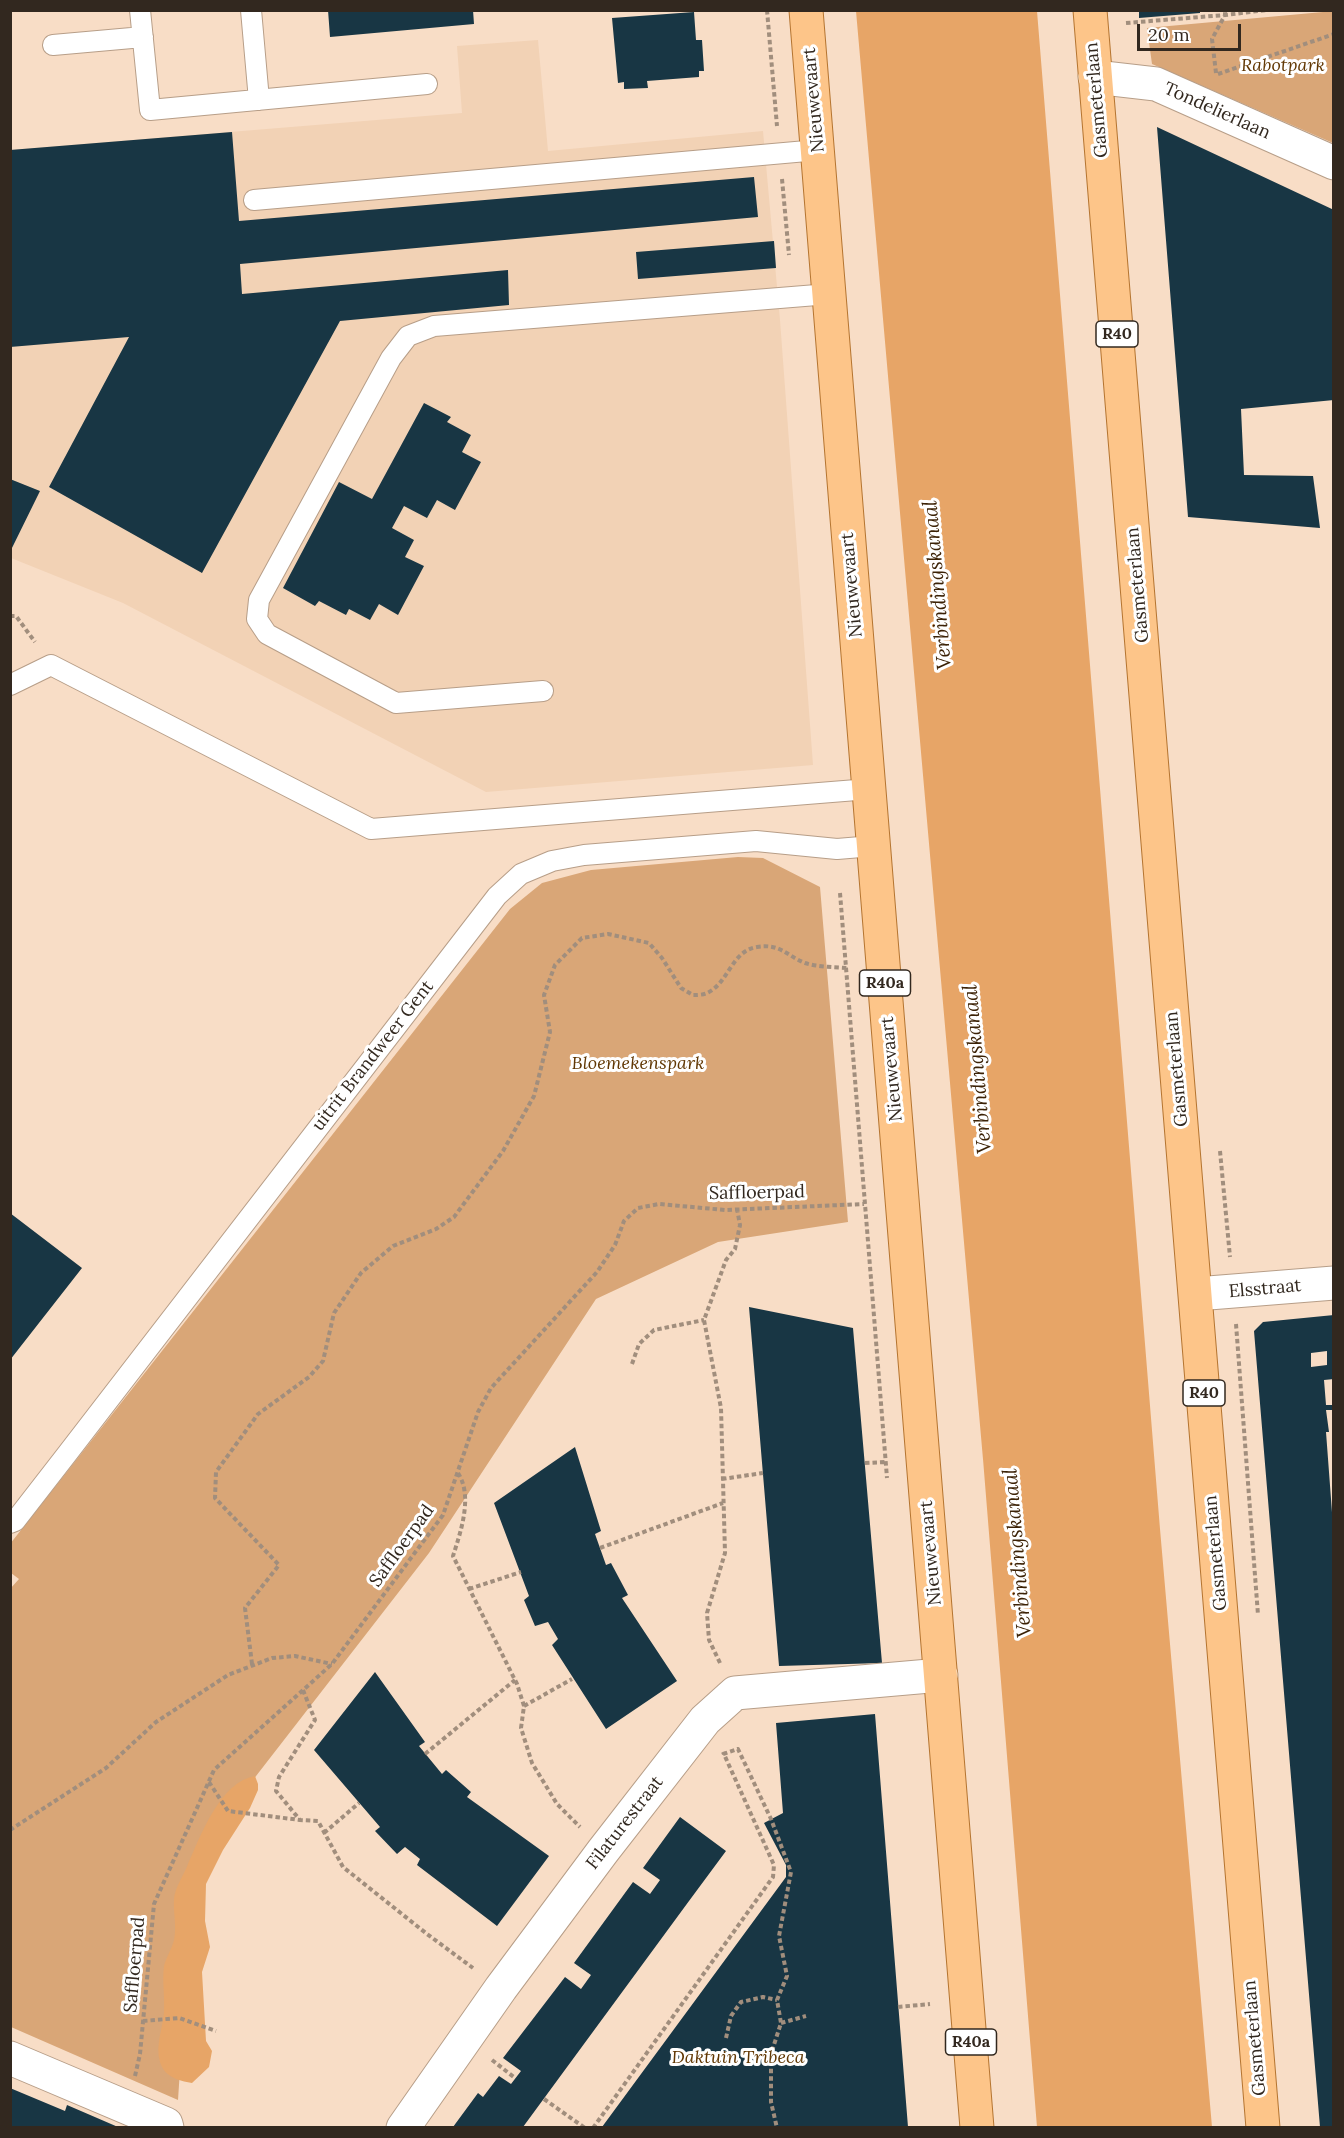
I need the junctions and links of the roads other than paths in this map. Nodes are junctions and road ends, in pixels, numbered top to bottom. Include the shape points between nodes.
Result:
1 (140, 10) edge
2 (251, 10) edge
3 (806, 10) edge
4 (1090, 10) edge
5 (143, 37) junction
6 (53, 45) dead end
7 (1095, 77) junction
8 (427, 84) dead end
9 (259, 100) junction
10 (818, 150) junction
11 (1334, 163) edge
12 (254, 200) dead end
13 (829, 294) junction
14 (10, 685) edge
15 (543, 691) dead end
16 (869, 789) junction
17 (873, 846) junction
18 (1334, 1283) edge
19 (1196, 1294) junction
20 (10, 1523) edge
21 (941, 1675) junction
22 (10, 2058) edge
23 (167, 2127) edge
24 (403, 2127) edge
25 (978, 2127) edge
26 (1263, 2127) edge

1 - 5 lane
2 - 9 lane
3 - 10 main road, Nieuwevaart / R40a
4 - 7 main road, Gasmeterlaan / R40
5 - 6 lane
5 - 9 lane via 150,110
7 - 11 street, Tondelierlaan via 1156,84
7 - 19 main road, Gasmeterlaan / R40
8 - 9 lane
10 - 12 lane
10 - 13 main road, Nieuwevaart / R40a
13 - 15 lane via 434,326 408,336 391,358 259,600 257,620 267,634 396,703
13 - 16 main road, Nieuwevaart / R40a
14 - 16 lane via 51,665 371,829
16 - 17 main road, Nieuwevaart / R40a
17 - 20 lane, uitrit Brandweer Gent via 837,849 756,841 584,855 552,861 521,874 496,896
17 - 21 main road, Nieuwevaart / R40a
18 - 19 street, Elsstraat
19 - 26 main road, Gasmeterlaan / R40
21 - 24 street, Filaturestraat via 735,1693 705,1720 603,1851
21 - 25 main road, Nieuwevaart / R40a
22 - 23 street

